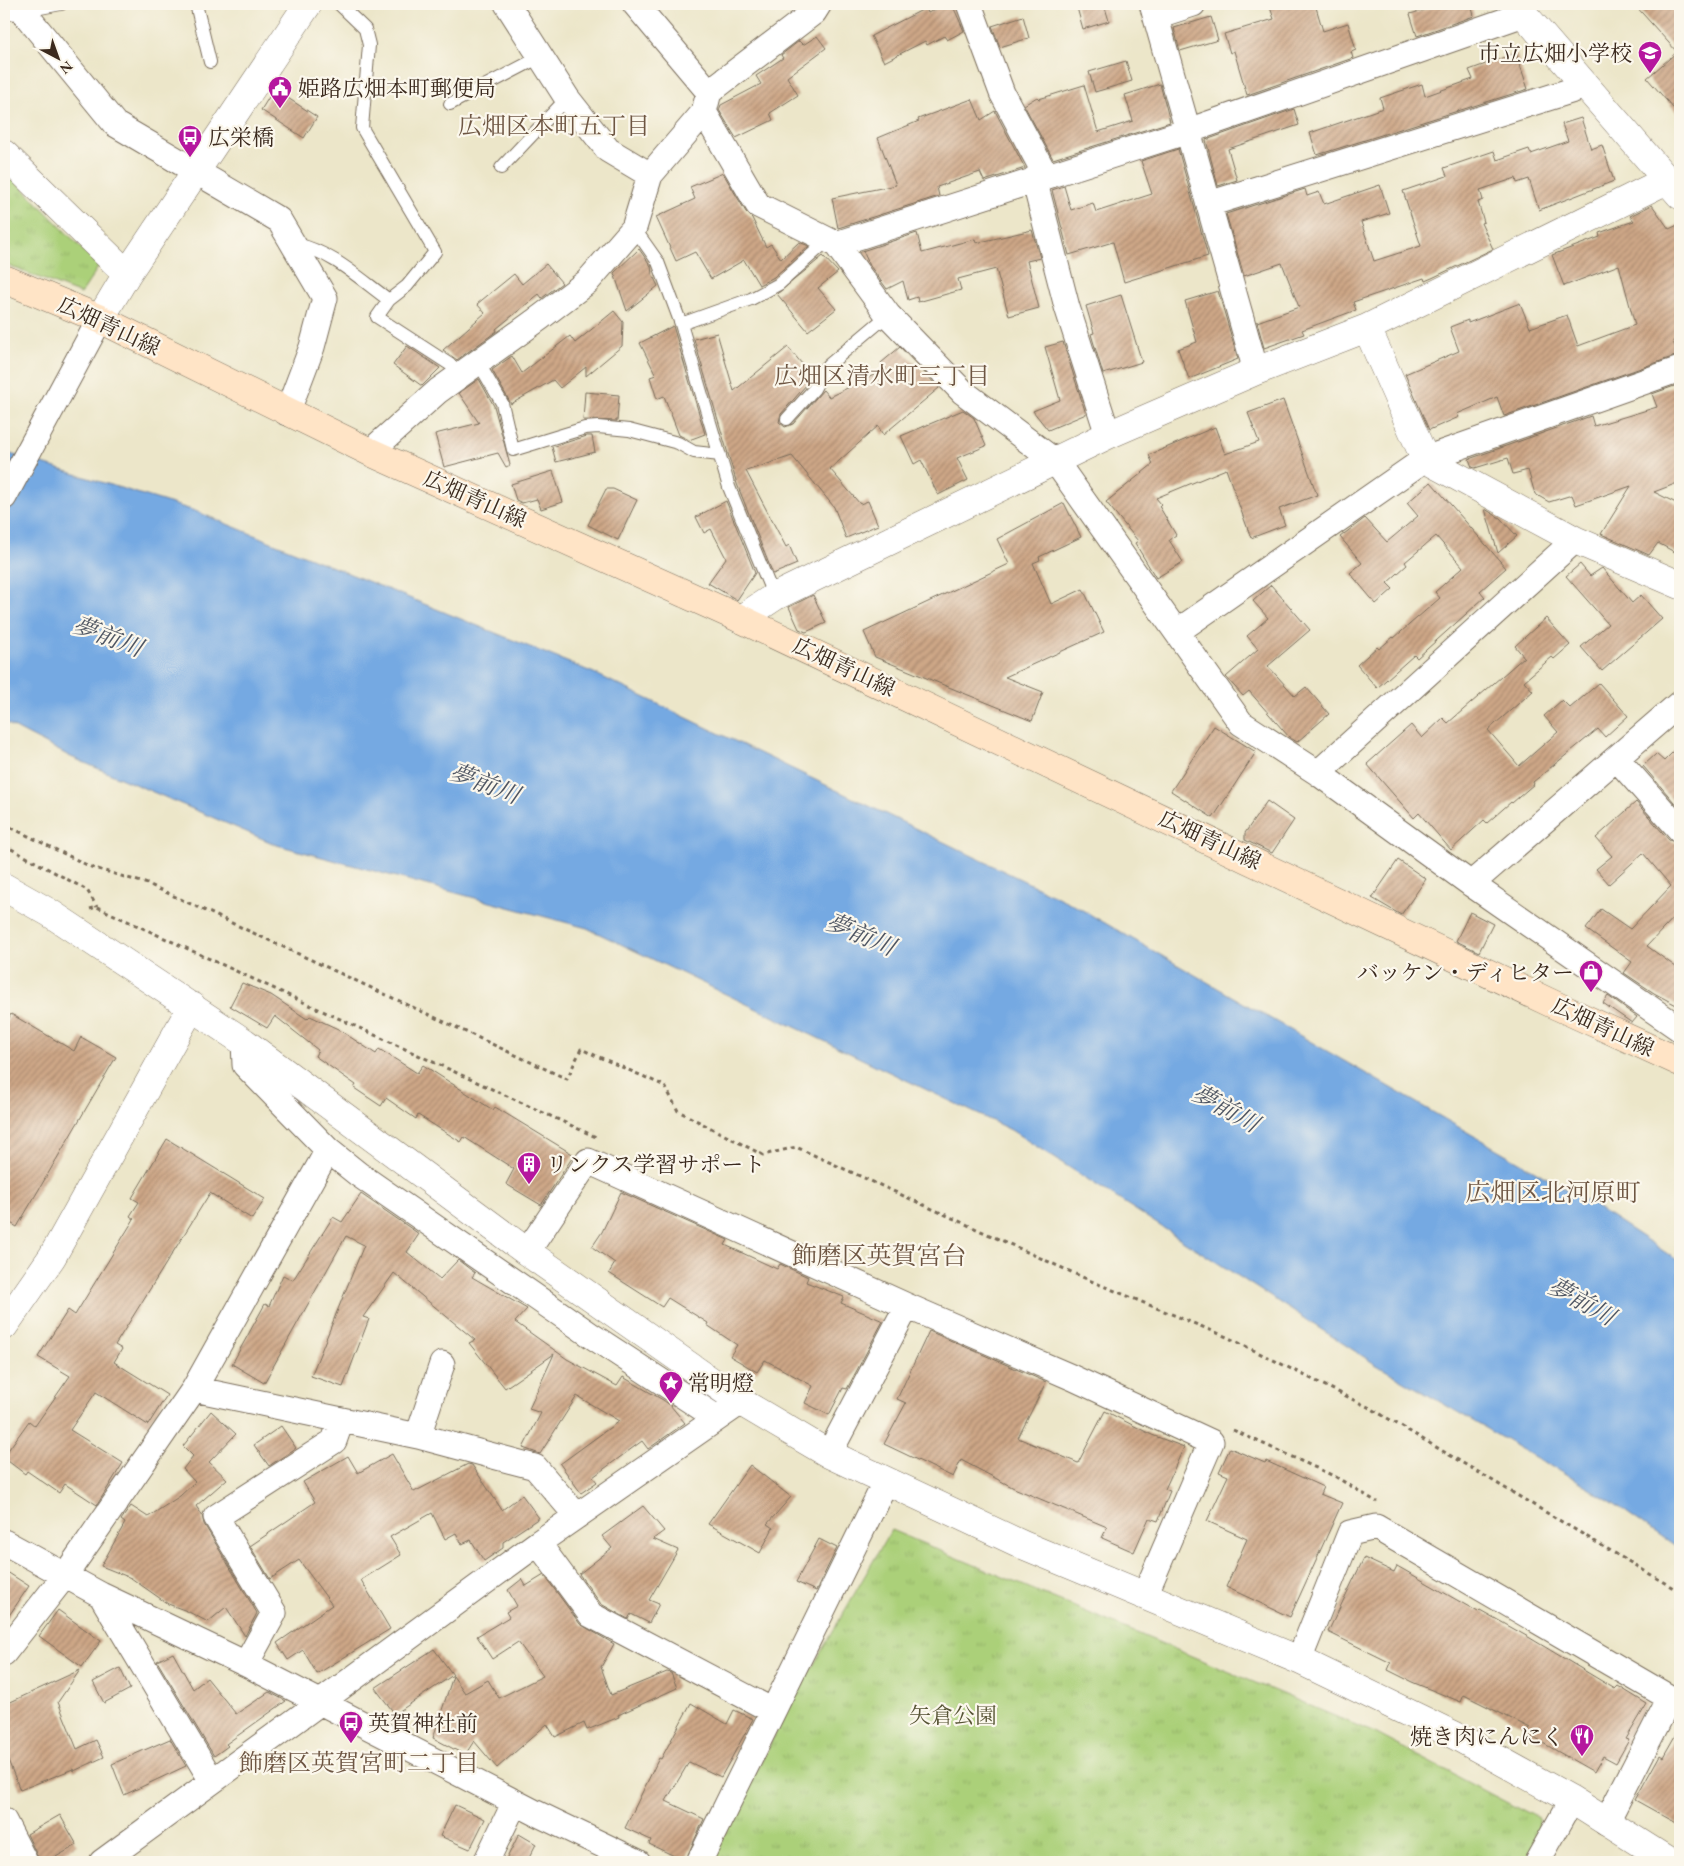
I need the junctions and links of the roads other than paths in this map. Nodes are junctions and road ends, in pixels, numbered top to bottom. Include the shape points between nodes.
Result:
1 (61, 4) edge
2 (196, 4) edge
3 (308, 4) edge
4 (339, 4) edge
5 (508, 4) edge
6 (635, 4) edge
7 (819, 4) edge
8 (969, 4) edge
9 (1193, 4) edge
10 (1519, 9) edge
11 (15, 10) edge
12 (1154, 10) edge
13 (540, 57) junction
14 (210, 62) dead end
15 (1586, 86) junction
16 (566, 98) junction
17 (706, 102) junction
18 (450, 104) dead end
19 (1188, 131) junction
20 (4, 154) edge
21 (501, 168) dead end
22 (196, 172) junction
23 (650, 175) junction
24 (1040, 178) junction
25 (1674, 187) edge
26 (1209, 204) junction
27 (634, 228) junction
28 (832, 242) junction
29 (293, 244) junction
30 (127, 274) junction
31 (4, 279) edge
32 (389, 300) junction
33 (888, 316) junction
34 (100, 319) junction
35 (681, 324) junction
36 (1367, 328) junction
37 (471, 367) junction
38 (1680, 369) edge
39 (1256, 371) junction
40 (287, 413) junction
41 (787, 419) dead end
42 (1108, 435) junction
43 (370, 452) junction
44 (720, 455) junction
45 (1425, 458) junction
46 (1056, 462) junction
47 (4, 497) edge
48 (1575, 540) junction
49 (1680, 585) edge
50 (774, 597) junction
51 (741, 619) junction
52 (1178, 631) junction
53 (1680, 703) edge
54 (1617, 759) junction
55 (1318, 773) junction
56 (1680, 830) edge
57 (1471, 884) junction
58 (4, 887) edge
59 (192, 1006) junction
60 (1680, 1029) edge
61 (244, 1042) junction
62 (1680, 1062) edge
63 (328, 1150) junction
64 (527, 1252) junction
65 (907, 1306) junction
66 (4, 1326) edge
67 (442, 1364) dead end
68 (194, 1389) junction
69 (741, 1402) junction
70 (717, 1418) junction
71 (341, 1421) junction
72 (418, 1436) junction
73 (829, 1454) junction
74 (885, 1482) junction
75 (576, 1516) junction
76 (4, 1542) edge
77 (538, 1543) junction
78 (66, 1574) junction
79 (101, 1595) junction
80 (1145, 1595) junction
81 (4, 1653) edge
82 (1299, 1660) junction
83 (246, 1664) junction
84 (319, 1702) junction
85 (773, 1710) junction
86 (212, 1781) junction
87 (1572, 1800) junction
88 (515, 1802) junction
89 (4, 1821) edge
90 (1606, 1823) junction
91 (25, 1862) edge
92 (102, 1862) edge
93 (486, 1862) edge
94 (638, 1862) edge
95 (698, 1862) edge
96 (1537, 1862) edge
97 (1670, 1862) edge

1 - 11 lane
2 - 14 lane
3 - 22 street
4 - 32 lane via 365,29 369,46 362,128 435,252 407,286
5 - 13 street
6 - 17 street
7 - 17 street via 814,12
8 - 24 street via 1002,93
9 - 12 street
10 - 15 street
10 - 19 street
11 - 22 street via 116,124
12 - 19 street
13 - 16 street
13 - 18 lane
15 - 25 street
15 - 26 street
16 - 21 lane
16 - 23 street via 608,150
17 - 23 street
17 - 28 street via 758,204
19 - 24 street
19 - 26 street
20 - 30 street
22 - 29 street via 279,220
22 - 30 street
23 - 27 street
24 - 28 street
24 - 42 street via 1067,307
25 - 36 street
26 - 39 street
27 - 35 lane via 658,262
27 - 37 street via 587,282
28 - 33 street
28 - 35 lane via 779,284 751,299
29 - 32 lane via 306,246 337,261
29 - 40 street via 326,298
30 - 34 street
31 - 34 main road, 広畑青山線
32 - 37 lane via 377,317
33 - 41 lane via 826,368 814,389
33 - 46 street via 963,392
34 - 40 main road, 広畑青山線
34 - 47 street
35 - 44 lane
36 - 39 street
36 - 45 street
37 - 43 street via 438,390
37 - 44 lane via 502,403 513,450 585,428 598,428 629,430 678,443 694,452
38 - 45 street
39 - 42 street
40 - 43 main road, 広畑青山線
42 - 46 street
43 - 51 main road, 広畑青山線
44 - 50 lane via 729,488
45 - 48 street
45 - 52 street
46 - 50 street
46 - 52 street
48 - 49 street
48 - 55 street
50 - 51 street
51 - 62 main road, 広畑青山線
52 - 55 street via 1241,723
53 - 54 street
54 - 56 street
54 - 57 street
55 - 57 street
57 - 60 street
58 - 59 street via 50,913
59 - 61 street
59 - 66 street via 52,1258
61 - 63 street via 245,1065
61 - 64 street
63 - 68 street
63 - 70 street via 592,1336
64 - 65 street via 588,1161
64 - 69 street
65 - 73 street
65 - 80 street via 1211,1442
67 - 72 street
68 - 71 street
68 - 78 street
69 - 70 street
69 - 73 street
70 - 75 street
71 - 72 street
71 - 83 street via 334,1441 216,1517 274,1613
72 - 75 street via 535,1467
73 - 74 street
74 - 80 street via 1022,1545
74 - 85 street
75 - 77 street
76 - 78 street
77 - 84 street
77 - 85 street via 591,1615
78 - 79 street
78 - 81 street
79 - 83 street
79 - 86 street
80 - 82 street
82 - 87 street via 1458,1737
82 - 90 street via 1350,1533 1376,1527 1670,1698
83 - 84 street
84 - 86 street
84 - 88 street
85 - 95 street
86 - 92 street
87 - 90 street
87 - 96 street
88 - 93 street
88 - 94 street
89 - 91 street
90 - 97 street

